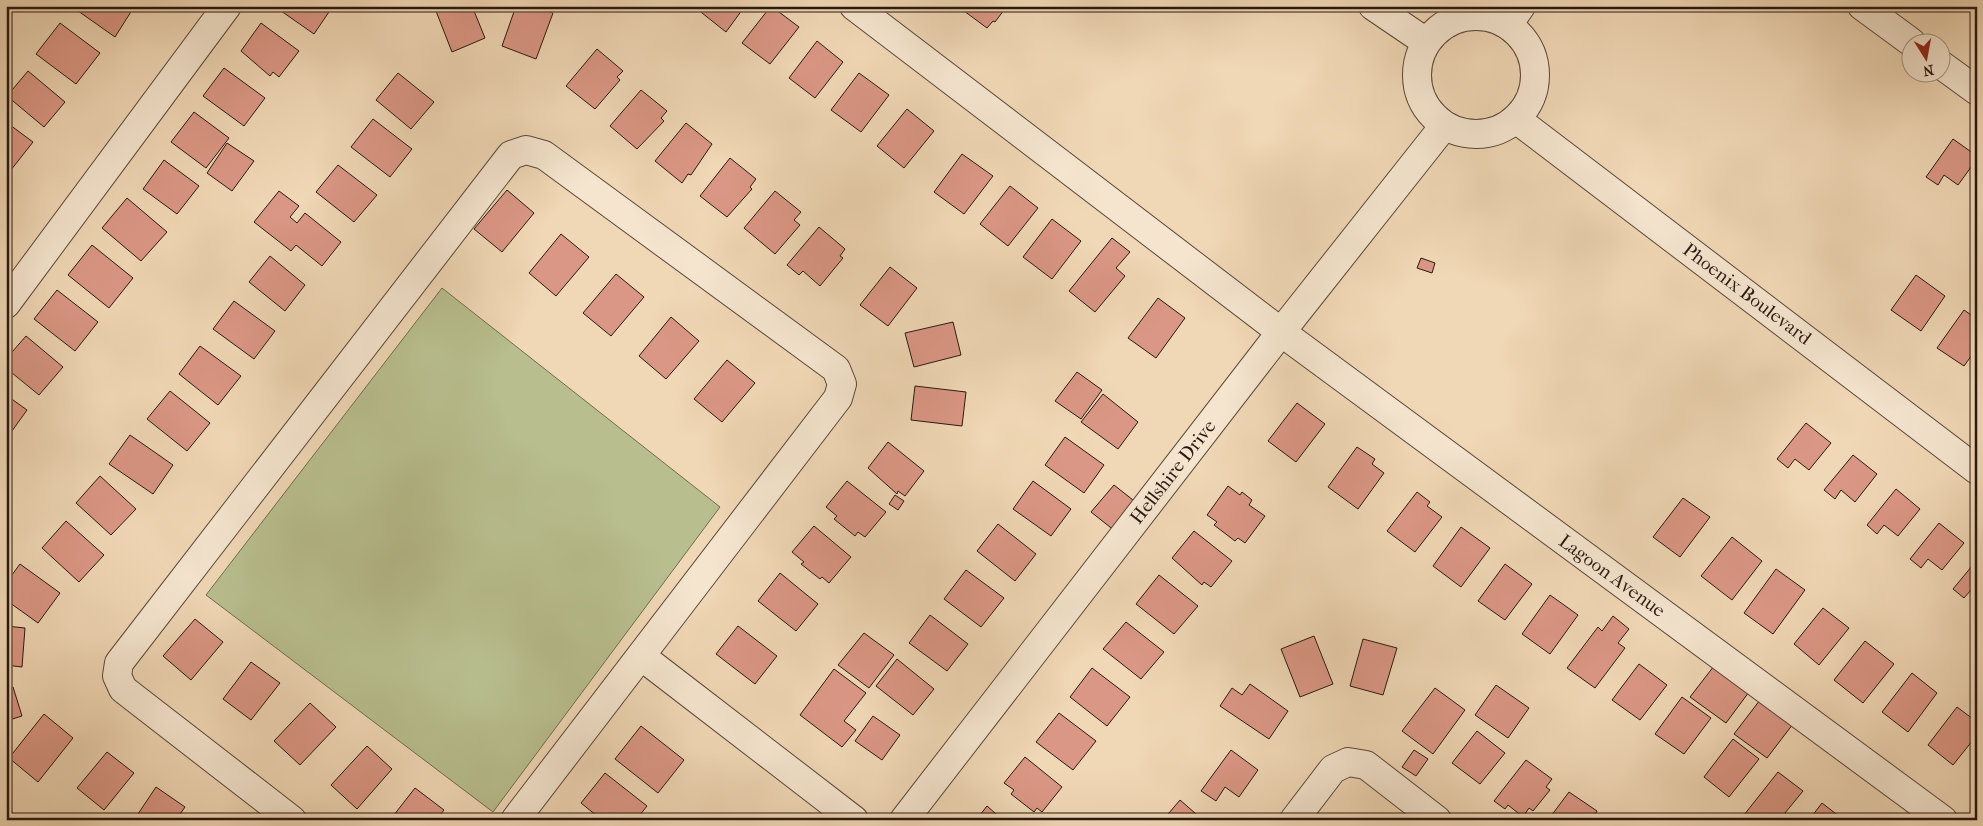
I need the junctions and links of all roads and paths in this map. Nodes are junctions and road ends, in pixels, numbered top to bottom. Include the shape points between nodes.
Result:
1 (227, 6) edge
2 (854, 6) edge
3 (1374, 6) edge
4 (1862, 6) edge
5 (1514, 16) edge
6 (1900, 34) edge
7 (1426, 42) junction
8 (1950, 71) edge
9 (1977, 91) edge
10 (1516, 119) junction
11 (1444, 126) junction
12 (6, 304) edge
13 (1281, 332) junction
14 (1977, 470) edge
15 (641, 656) junction
16 (292, 820) edge
17 (515, 820) edge
18 (854, 820) edge
19 (904, 820) edge
20 (1294, 820) edge
21 (1437, 820) edge
22 (1943, 820) edge

1 - 12 street
2 - 13 street, Lagoon Avenue
3 - 7 street
4 - 6 street
5 - 7 street via 1472,16 1454,20 1438,29
5 - 10 street via 1531,52 1535,70 1534,88 1528,104
7 - 11 street via 1418,60 1418,88 1430,113
8 - 9 street
10 - 11 street via 1500,129 1481,134 1462,133
10 - 14 street, Phoenix Boulevard
11 - 13 street, Hellshire Drive
13 - 19 street, Hellshire Drive
13 - 22 street, Lagoon Avenue
15 - 16 street via 838,398 842,384 836,370 828,364 544,155 526,150 511,155 119,662 117,676 123,689
15 - 17 street
15 - 18 street
20 - 21 street via 1333,769 1348,762 1366,765

